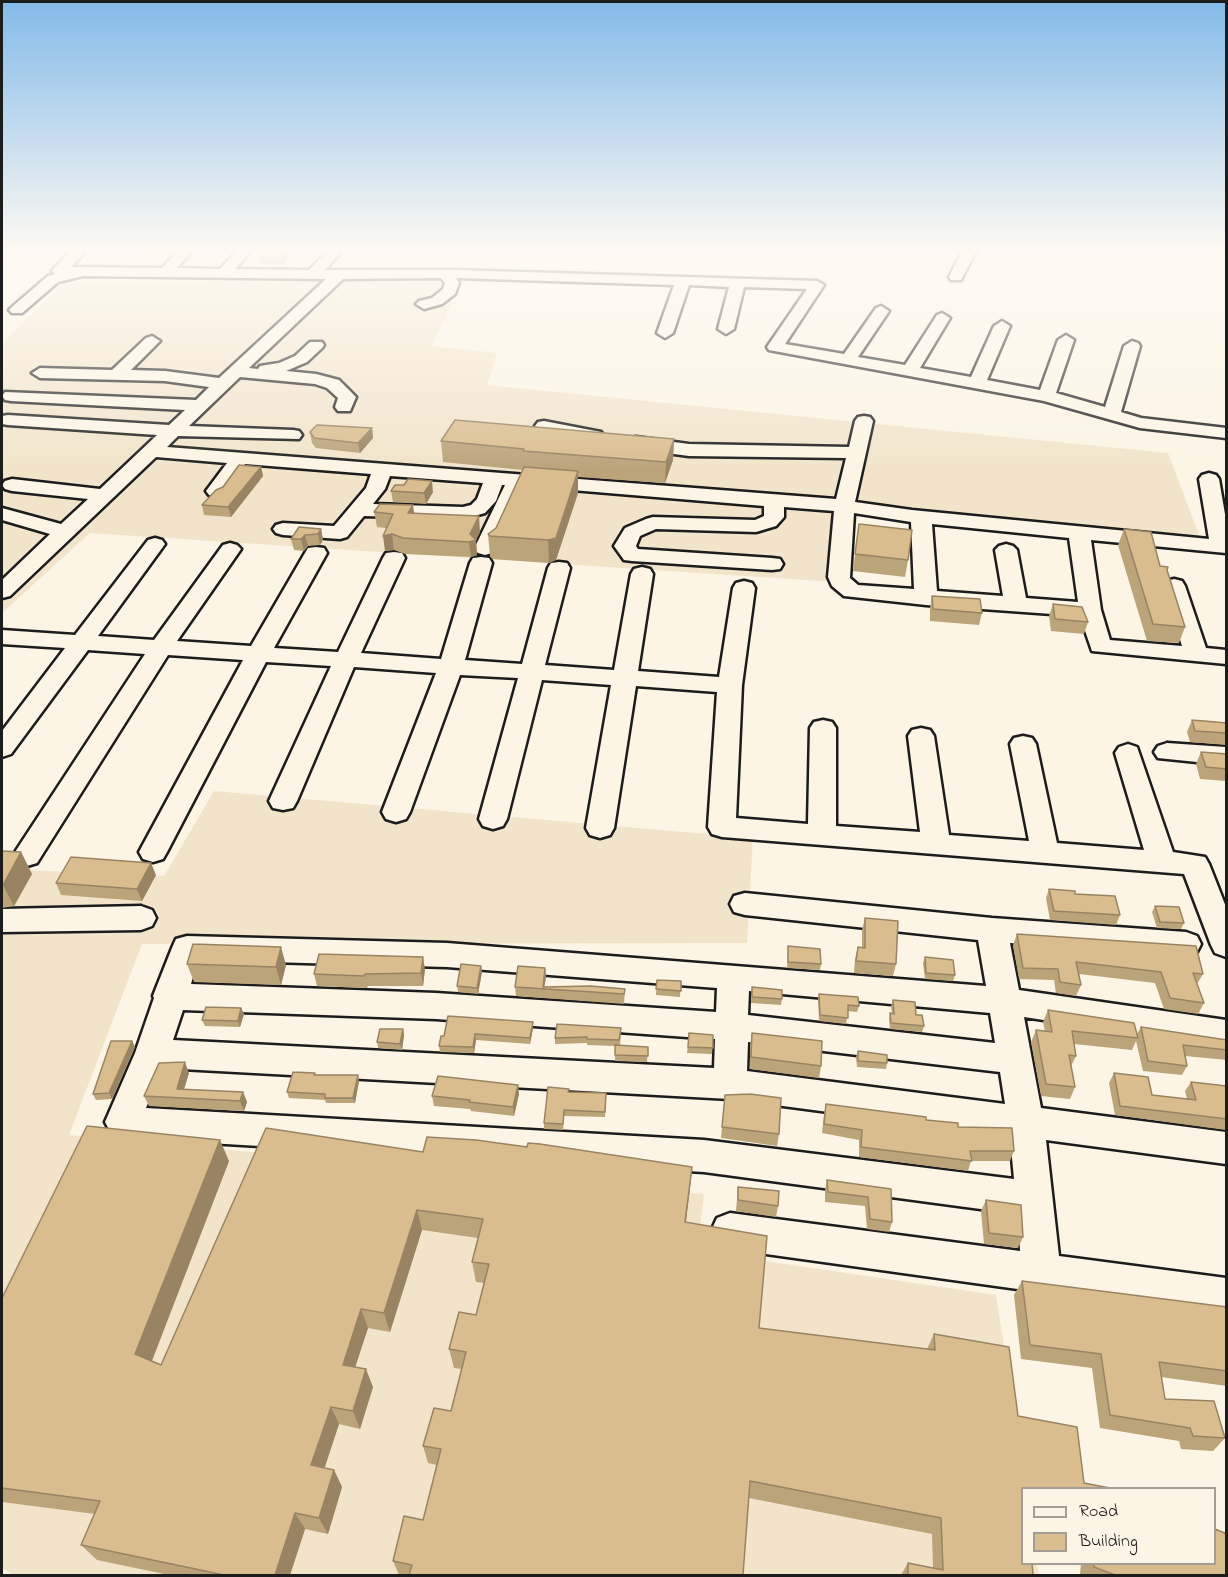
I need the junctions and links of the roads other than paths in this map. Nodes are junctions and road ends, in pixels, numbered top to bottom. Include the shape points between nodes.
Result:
1 (288, 325) edge
2 (668, 325) edge
3 (727, 325) edge
4 (790, 325) edge
5 (872, 325) edge
6 (938, 325) edge
7 (1002, 326) dead end
8 (726, 329) dead end
9 (665, 333) dead end
10 (1066, 340) dead end
11 (152, 341) dead end
12 (316, 345) dead end
13 (1132, 346) dead end
14 (848, 360) junction
15 (910, 371) junction
16 (40, 373) dead end
17 (116, 375) junction
18 (236, 376) junction
19 (977, 383) junction
20 (11, 396) dead end
21 (1046, 396) junction
22 (200, 405) junction
23 (344, 407) dead end
24 (1112, 413) junction
25 (8, 420) dead end
26 (864, 421) dead end
27 (544, 426) edge
28 (174, 430) junction
29 (1227, 433) edge
30 (151, 451) junction
31 (856, 453) junction
32 (352, 457) dead end
33 (240, 458) junction
34 (383, 469) junction
35 (495, 477) junction
36 (518, 479) junction
37 (1209, 479) dead end
38 (12, 485) dead end
39 (216, 491) edge
40 (104, 495) junction
41 (774, 500) junction
42 (844, 506) junction
43 (359, 510) junction
44 (921, 516) junction
45 (6, 518) edge
46 (283, 529) dead end
47 (65, 532) junction
48 (1079, 532) junction
49 (155, 544) dead end
50 (1224, 546) edge
51 (230, 549) dead end
52 (1006, 550) dead end
53 (316, 554) dead end
54 (394, 558) dead end
55 (772, 564) dead end
56 (559, 568) dead end
57 (642, 574) dead end
58 (1174, 586) edge
59 (744, 588) dead end
60 (2, 591) edge
61 (926, 598) junction
62 (1016, 605) junction
63 (1090, 610) junction
64 (2, 637) edge
65 (81, 642) junction
66 (161, 647) junction
67 (259, 653) junction
68 (1196, 654) junction
69 (1227, 657) edge
70 (346, 659) junction
71 (452, 666) junction
72 (533, 672) junction
73 (624, 678) junction
74 (730, 685) junction
75 (823, 728) dead end
76 (921, 736) dead end
77 (1023, 744) dead end
78 (2, 748) edge
79 (1167, 752) dead end
80 (1128, 753) dead end
81 (1227, 756) edge
82 (283, 801) dead end
83 (396, 812) dead end
84 (494, 819) dead end
85 (600, 828) dead end
86 (822, 834) junction
87 (936, 844) junction
88 (153, 852) dead end
89 (1044, 852) junction
90 (27, 856) dead end
91 (1162, 862) junction
92 (745, 904) dead end
93 (141, 918) dead end
94 (2, 921) edge
95 (992, 930) junction
96 (1186, 944) edge
97 (1227, 945) edge
98 (734, 977) junction
99 (169, 996) junction
100 (1004, 1001) junction
101 (732, 1027) junction
102 (1227, 1034) edge
103 (152, 1053) junction
104 (1014, 1059) junction
105 (730, 1084) junction
106 (1026, 1123) junction
107 (1227, 1148) edge
108 (1035, 1199) junction
109 (708, 1228) edge
110 (1041, 1272) junction
111 (1227, 1298) edge

1 - 18 street
2 - 9 street
3 - 8 street
4 - 14 street via 775,347
5 - 14 street
6 - 15 street
7 - 19 street
10 - 21 street
11 - 17 street
12 - 18 street via 301,359 283,367
13 - 24 street
14 - 15 street
15 - 19 street
16 - 17 street
17 - 18 street
18 - 22 street
18 - 23 street via 333,384 347,397
19 - 21 street
20 - 22 street
21 - 24 street
22 - 28 street
24 - 29 street via 1140,423
25 - 28 street
26 - 31 street
27 - 31 street via 688,450
28 - 30 street
28 - 32 street via 300,432 297,442 308,450
30 - 33 street
30 - 40 street
31 - 42 street
33 - 34 street
33 - 39 street
34 - 35 street
34 - 43 street via 375,489
35 - 36 street
35 - 43 street via 486,501 478,509 463,513
36 - 41 street
36 - 71 street via 483,556
37 - 50 street
38 - 40 street
40 - 47 street
41 - 42 street
41 - 55 street via 774,517 769,522 756,526 652,523 632,532 626,546 632,555
42 - 44 street
42 - 61 street via 840,581 858,593
43 - 46 street via 340,533
44 - 48 street
44 - 61 street
45 - 47 street
47 - 60 street
48 - 50 street
48 - 63 street
49 - 65 street
51 - 66 street
52 - 62 street
53 - 67 street
54 - 70 street
56 - 72 street
57 - 73 street
58 - 68 street
59 - 74 street
61 - 62 street
62 - 63 street
63 - 68 street via 1100,646
64 - 65 street
65 - 66 street
65 - 78 street
66 - 67 street
66 - 90 street
67 - 70 street
67 - 88 street
68 - 69 street
70 - 71 street
70 - 82 street
71 - 72 street
71 - 83 street
72 - 73 street
72 - 84 street
73 - 74 street
73 - 85 street
74 - 86 street via 722,826
75 - 86 street
76 - 87 street
77 - 89 street
79 - 81 street
80 - 91 street
86 - 87 street
87 - 89 street
89 - 91 street
91 - 97 street via 1195,864
92 - 95 street
93 - 94 street
95 - 96 street
95 - 100 street
98 - 99 street via 447,955 187,948
98 - 100 street
98 - 101 street
99 - 101 street via 436,1006
99 - 103 street
100 - 102 street
100 - 104 street
101 - 104 street
101 - 105 street
103 - 105 street
103 - 108 street via 123,1122 704,1156
104 - 106 street
105 - 106 street
106 - 107 street
106 - 108 street
108 - 110 street
109 - 110 street
110 - 111 street

